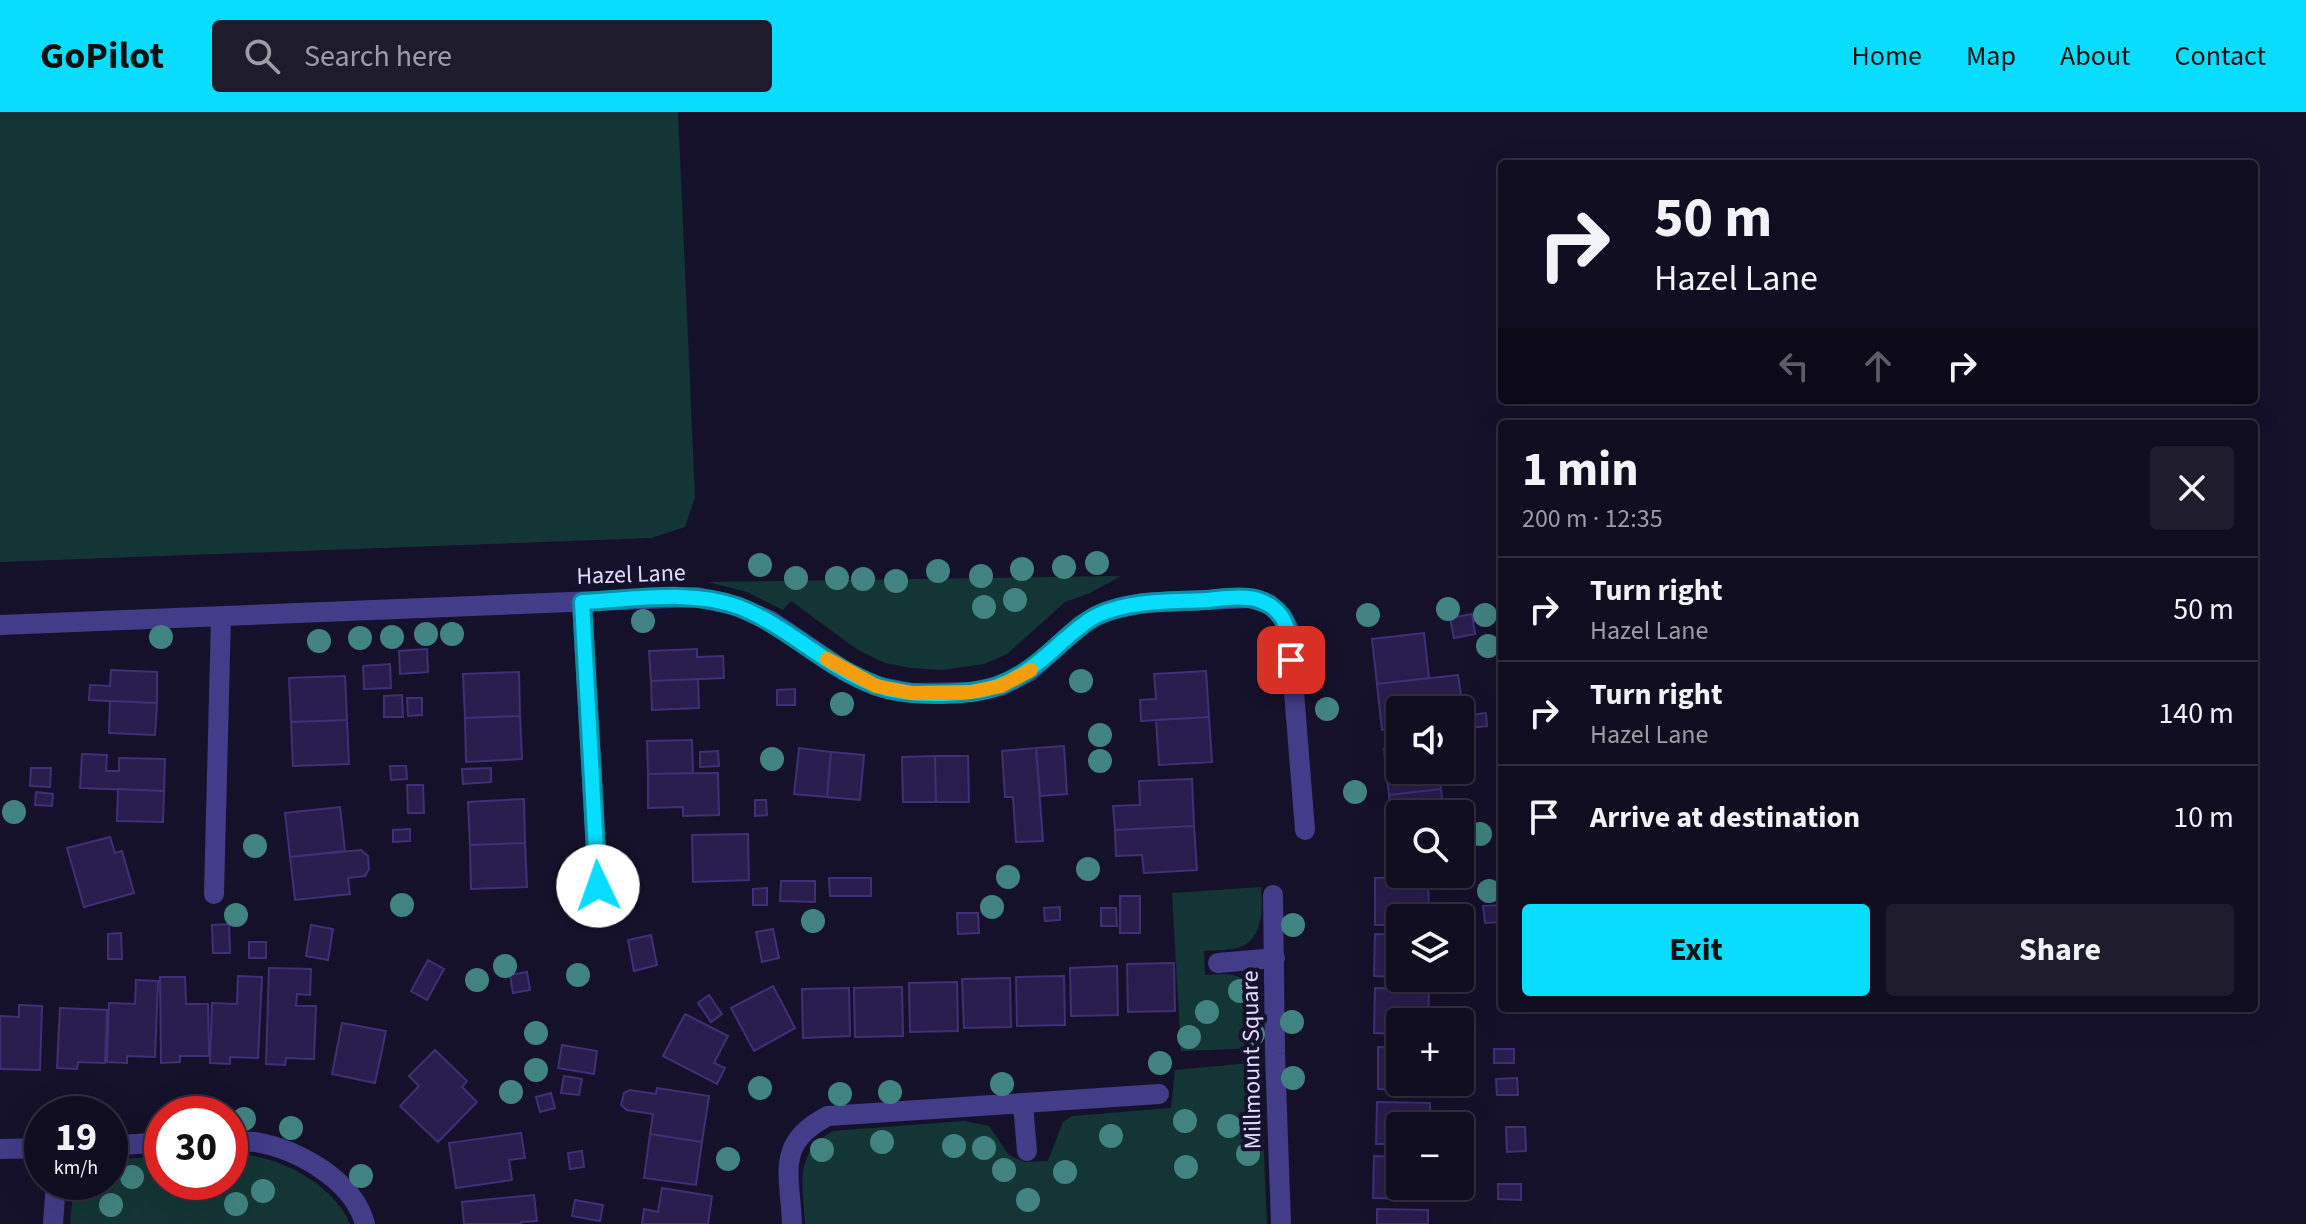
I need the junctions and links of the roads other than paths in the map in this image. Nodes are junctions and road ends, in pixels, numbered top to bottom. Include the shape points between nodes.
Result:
1 (582, 602) junction
2 (221, 617) junction
3 (0, 625) edge
4 (1305, 830) dead end
5 (598, 886) dead end
6 (214, 894) dead end
7 (1273, 895) dead end
8 (1275, 958) junction
9 (1218, 963) dead end
10 (1159, 1094) dead end
11 (1023, 1104) junction
12 (248, 1142) edge
13 (24, 1148) edge
14 (0, 1149) edge
15 (1027, 1151) dead end
16 (55, 1200) edge
17 (53, 1224) edge
18 (365, 1224) edge
19 (792, 1224) edge
20 (1281, 1224) edge

1 - 2 street, Hazel Lane
1 - 4 street, Hazel Lane via 697,597 736,606 771,621 845,671 876,686 912,693 1001,686 1030,671 1081,625 1112,610 1142,603 1249,598 1269,604 1289,629
1 - 5 street
2 - 3 street, Hazel Lane
2 - 6 street
7 - 8 street, Millmount Square
8 - 9 street
8 - 20 street, Millmount Square
10 - 11 street
11 - 15 street
11 - 19 street via 828,1116 798,1136 789,1157
12 - 18 street via 289,1152 316,1166 349,1195
13 - 14 street
16 - 17 street

